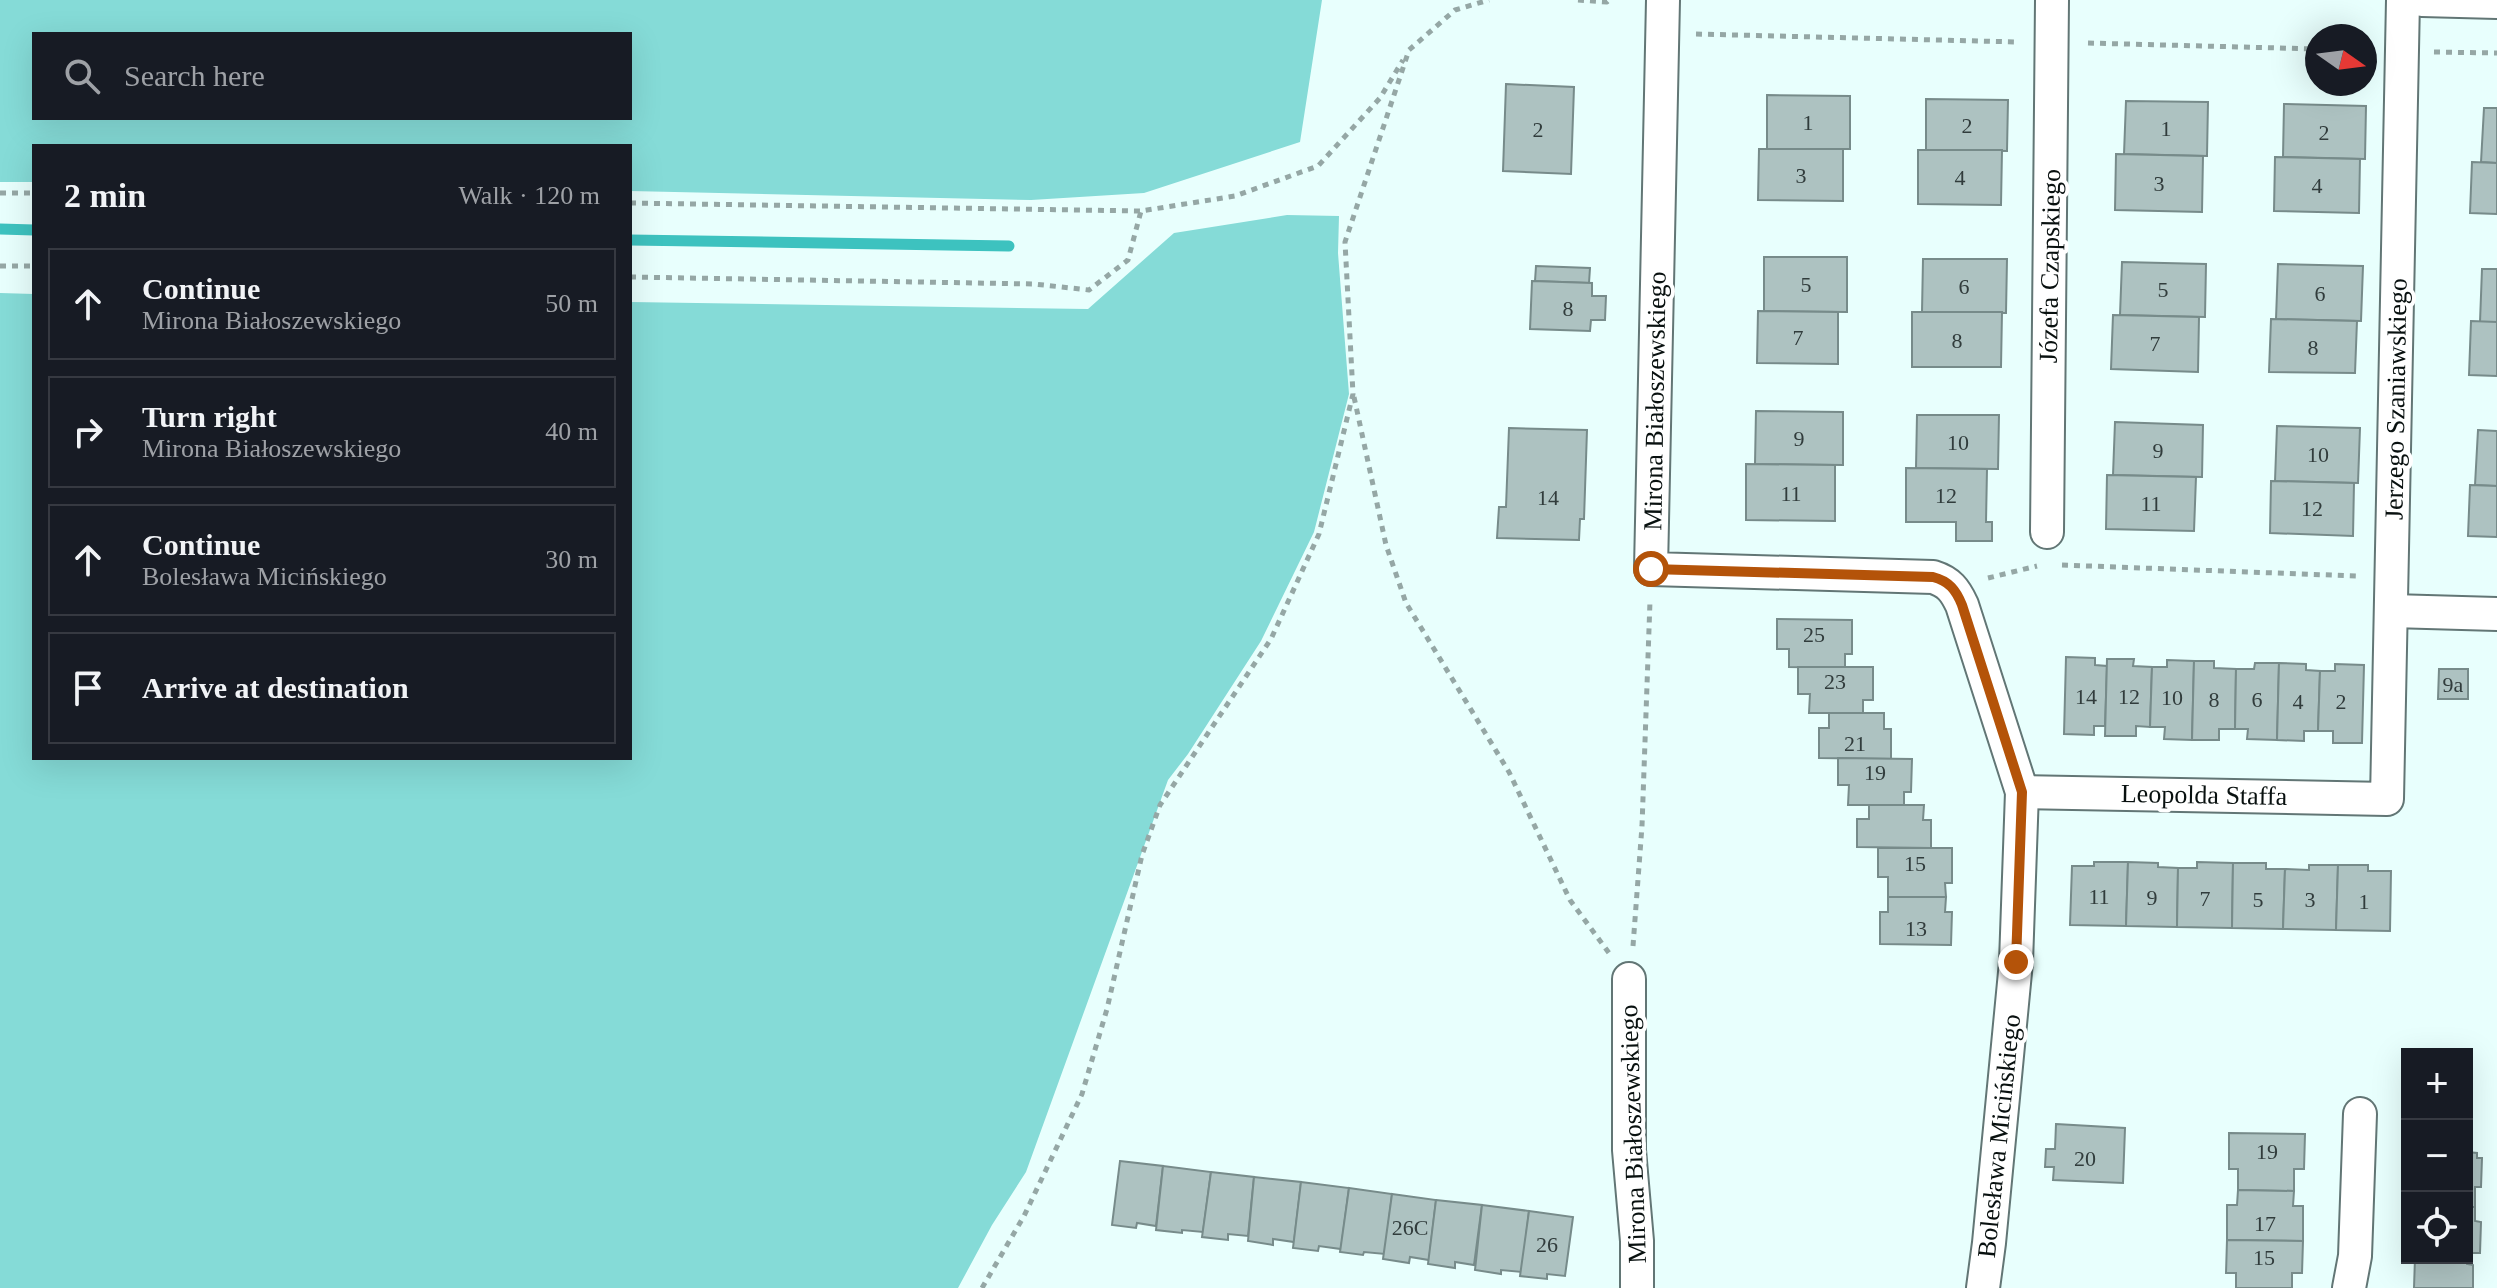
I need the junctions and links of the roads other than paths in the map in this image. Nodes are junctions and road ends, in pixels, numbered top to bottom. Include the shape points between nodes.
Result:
1 (1663, 0) edge
2 (2052, 0) edge
3 (2403, 0) edge
4 (2422, 0) edge
5 (2497, 2) edge
6 (2047, 532) dead end
7 (2392, 611) junction
8 (2497, 614) edge
9 (2022, 792) junction
10 (2387, 799) joint
11 (1629, 979) road end
12 (2360, 1114) dead end
13 (1637, 1288) edge
14 (1983, 1288) edge
15 (2349, 1288) edge

1 - 9 street, Mirona Białoszewskiego via 1651,569 1943,580 1962,605
2 - 6 street, Józefa Czapskiego
3 - 7 street, Jerzego Szaniawskiego
4 - 5 street
7 - 8 street
7 - 10 street, Jerzego Szaniawskiego
9 - 10 street, Leopolda Staffa
9 - 14 street, Bolesława Micińskiego via 2016,962
11 - 13 street, Mirona Białoszewskiego via 1629,1150
12 - 15 street

